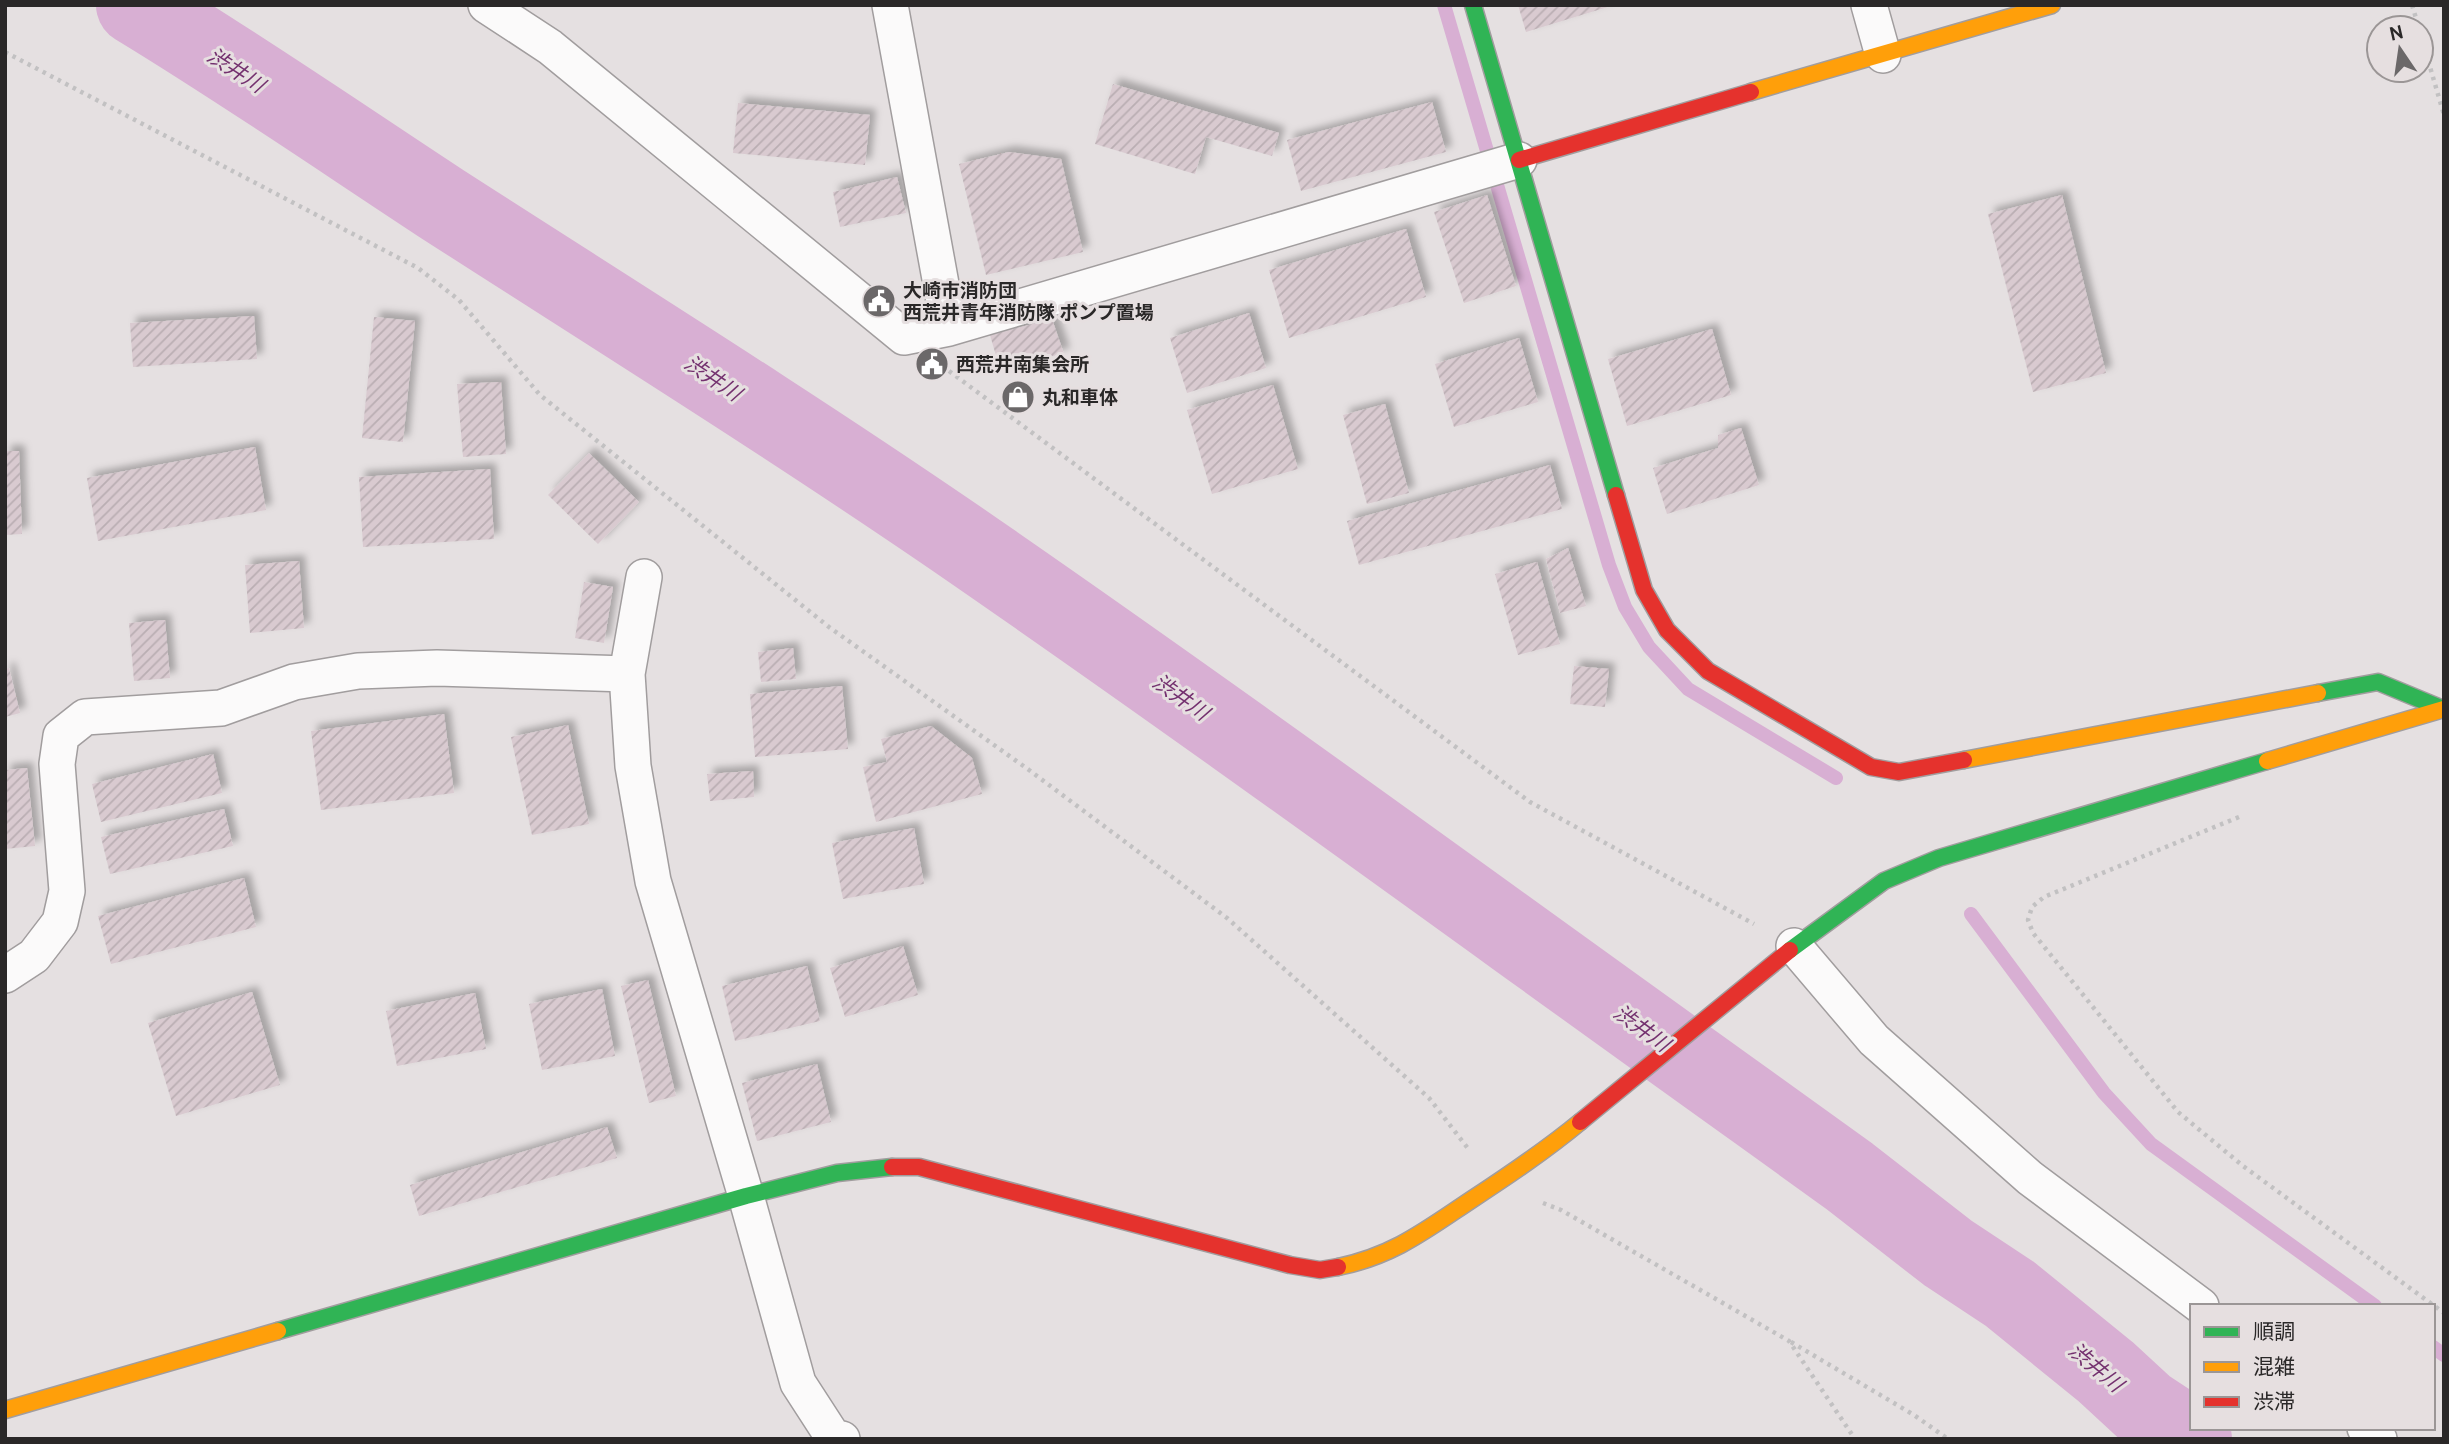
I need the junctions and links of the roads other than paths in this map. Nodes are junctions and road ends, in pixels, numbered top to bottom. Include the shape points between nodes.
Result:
1 (486, 5) edge
2 (890, 5) edge
3 (1473, 5) edge
4 (1869, 5) edge
5 (2052, 5) edge
6 (1883, 55) junction
7 (1502, 164) junction
8 (949, 328) junction
9 (644, 577) dead end
10 (627, 674) junction
11 (2443, 709) edge
12 (1794, 946) junction
13 (5, 975) edge
14 (746, 1196) junction
15 (2198, 1304) edge
16 (5, 1410) edge
17 (842, 1439) edge

1 - 8 street via 551,47 904,337
2 - 8 street
3 - 7 street
4 - 6 street
5 - 6 street
6 - 7 street
7 - 8 street
7 - 11 street via 1644,590 1667,630 1708,671 1871,768 1899,772 2378,682
9 - 10 street
10 - 13 street via 437,668 358,671 294,682 220,708 85,717 61,736 57,764 67,891 60,922 34,956
10 - 14 street via 633,766 653,881
11 - 12 street via 1939,858 1884,881
12 - 14 street via 1540,1155 1401,1247 1358,1263 1320,1270 1290,1265 919,1167 837,1173
12 - 15 street via 1874,1040 2019,1168
14 - 16 street
14 - 17 street via 798,1383 833,1437

